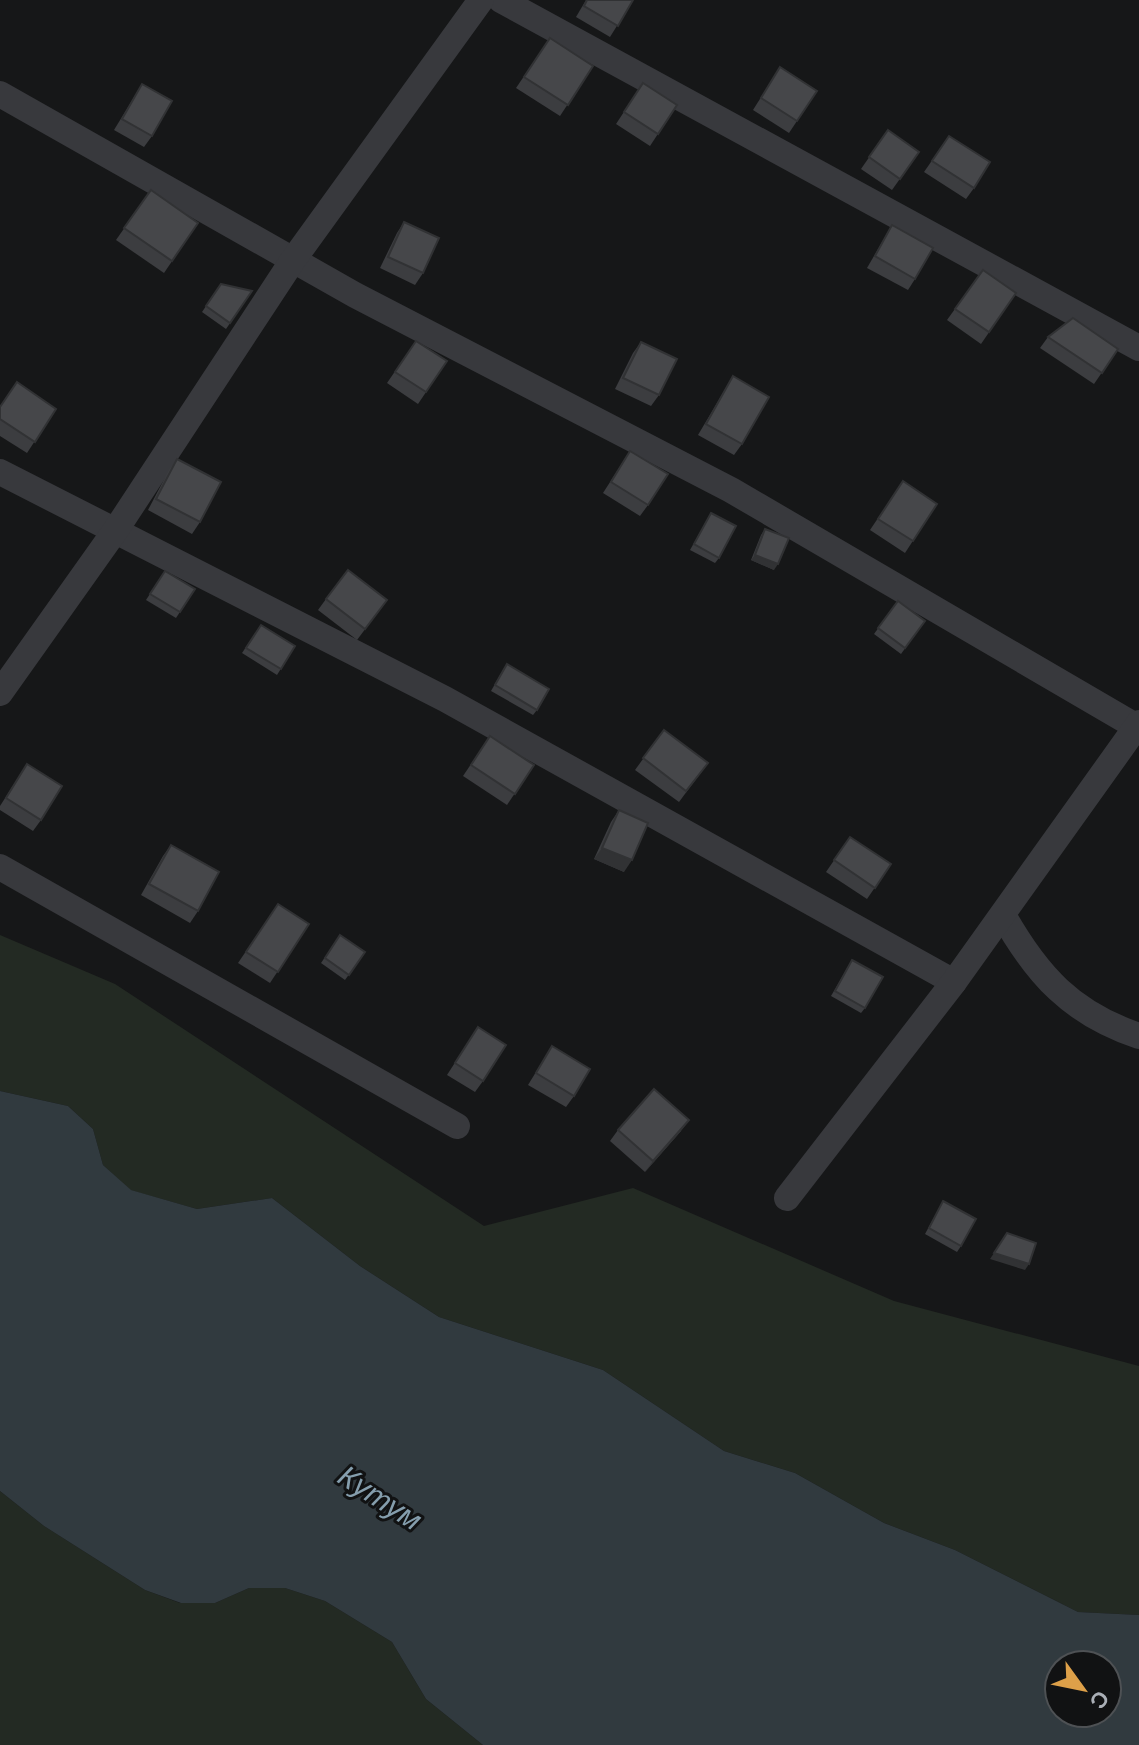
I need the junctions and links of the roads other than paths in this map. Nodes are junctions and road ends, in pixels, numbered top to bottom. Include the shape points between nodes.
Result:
1 (481, 0) edge
2 (501, 0) edge
3 (0, 94) edge
4 (293, 260) junction
5 (1139, 348) edge
6 (0, 472) edge
7 (115, 531) junction
8 (0, 693) edge
9 (1138, 725) edge
10 (0, 867) edge
11 (1003, 915) junction
12 (954, 982) junction
13 (1139, 1036) edge
14 (457, 1126) dead end
15 (787, 1198) dead end

1 - 4 street
2 - 5 street
3 - 4 street
4 - 7 street
4 - 9 street via 731,490
6 - 7 street
7 - 8 street
7 - 12 street via 445,699
9 - 11 street
10 - 14 street
11 - 12 street
11 - 13 street via 1028,960 1064,997
12 - 15 street

